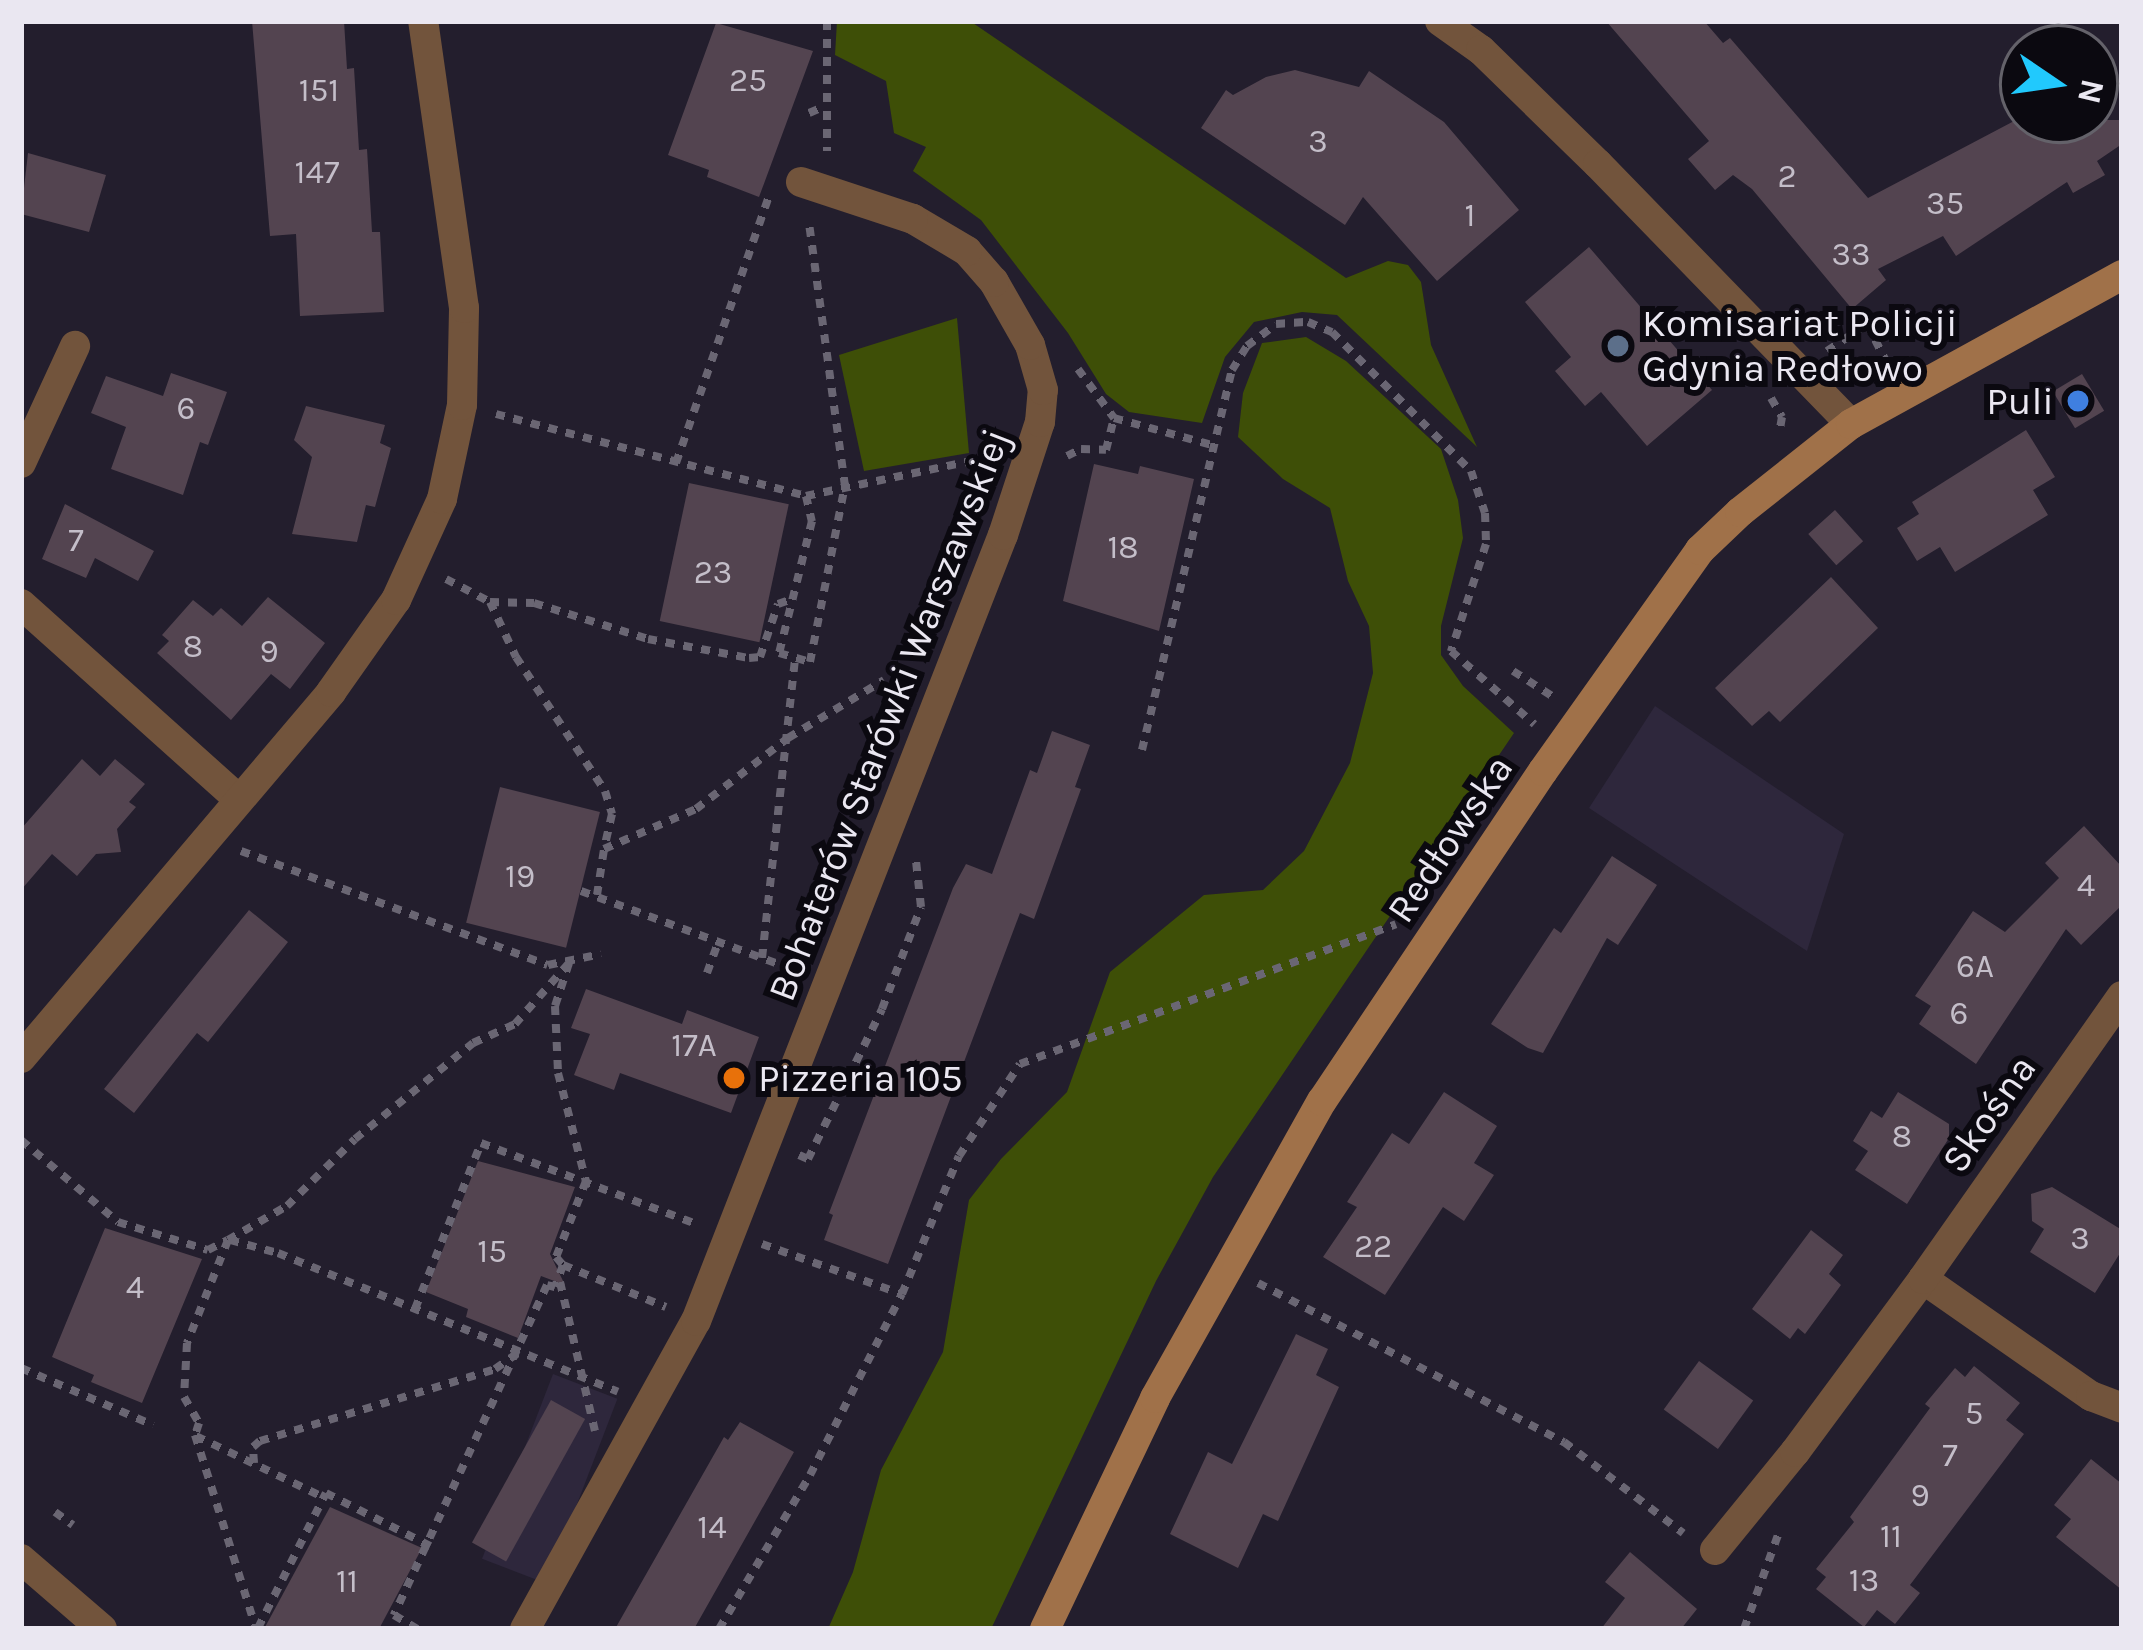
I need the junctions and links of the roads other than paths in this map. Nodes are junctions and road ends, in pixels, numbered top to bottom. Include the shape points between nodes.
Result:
1 (423, 21) edge
2 (1440, 21) edge
3 (802, 182) road end
4 (2122, 275) edge
5 (75, 346) dead end
6 (1851, 424) junction
7 (21, 463) edge
8 (21, 604) edge
9 (237, 798) junction
10 (2122, 996) edge
11 (21, 1058) edge
12 (1923, 1279) junction
13 (2122, 1408) edge
14 (1715, 1550) road end
15 (21, 1559) edge
16 (102, 1629) edge
17 (525, 1629) edge
18 (1045, 1629) edge

1 - 9 street via 464,308 455,447 442,499 396,600 331,692
2 - 6 street via 1481,50 1598,164
3 - 17 street, Bohaterów Starówki Warszawskiej via 913,219 968,251 1017,320 1043,390 1031,458 733,1234 675,1366
4 - 6 street, Redłowska
5 - 7 street
6 - 18 street, Redłowska via 1700,550 1457,899 1322,1101 1226,1264
8 - 9 street
9 - 11 street
10 - 12 street, Skośna
12 - 13 street via 2091,1396
12 - 14 street, Skośna
15 - 16 street

